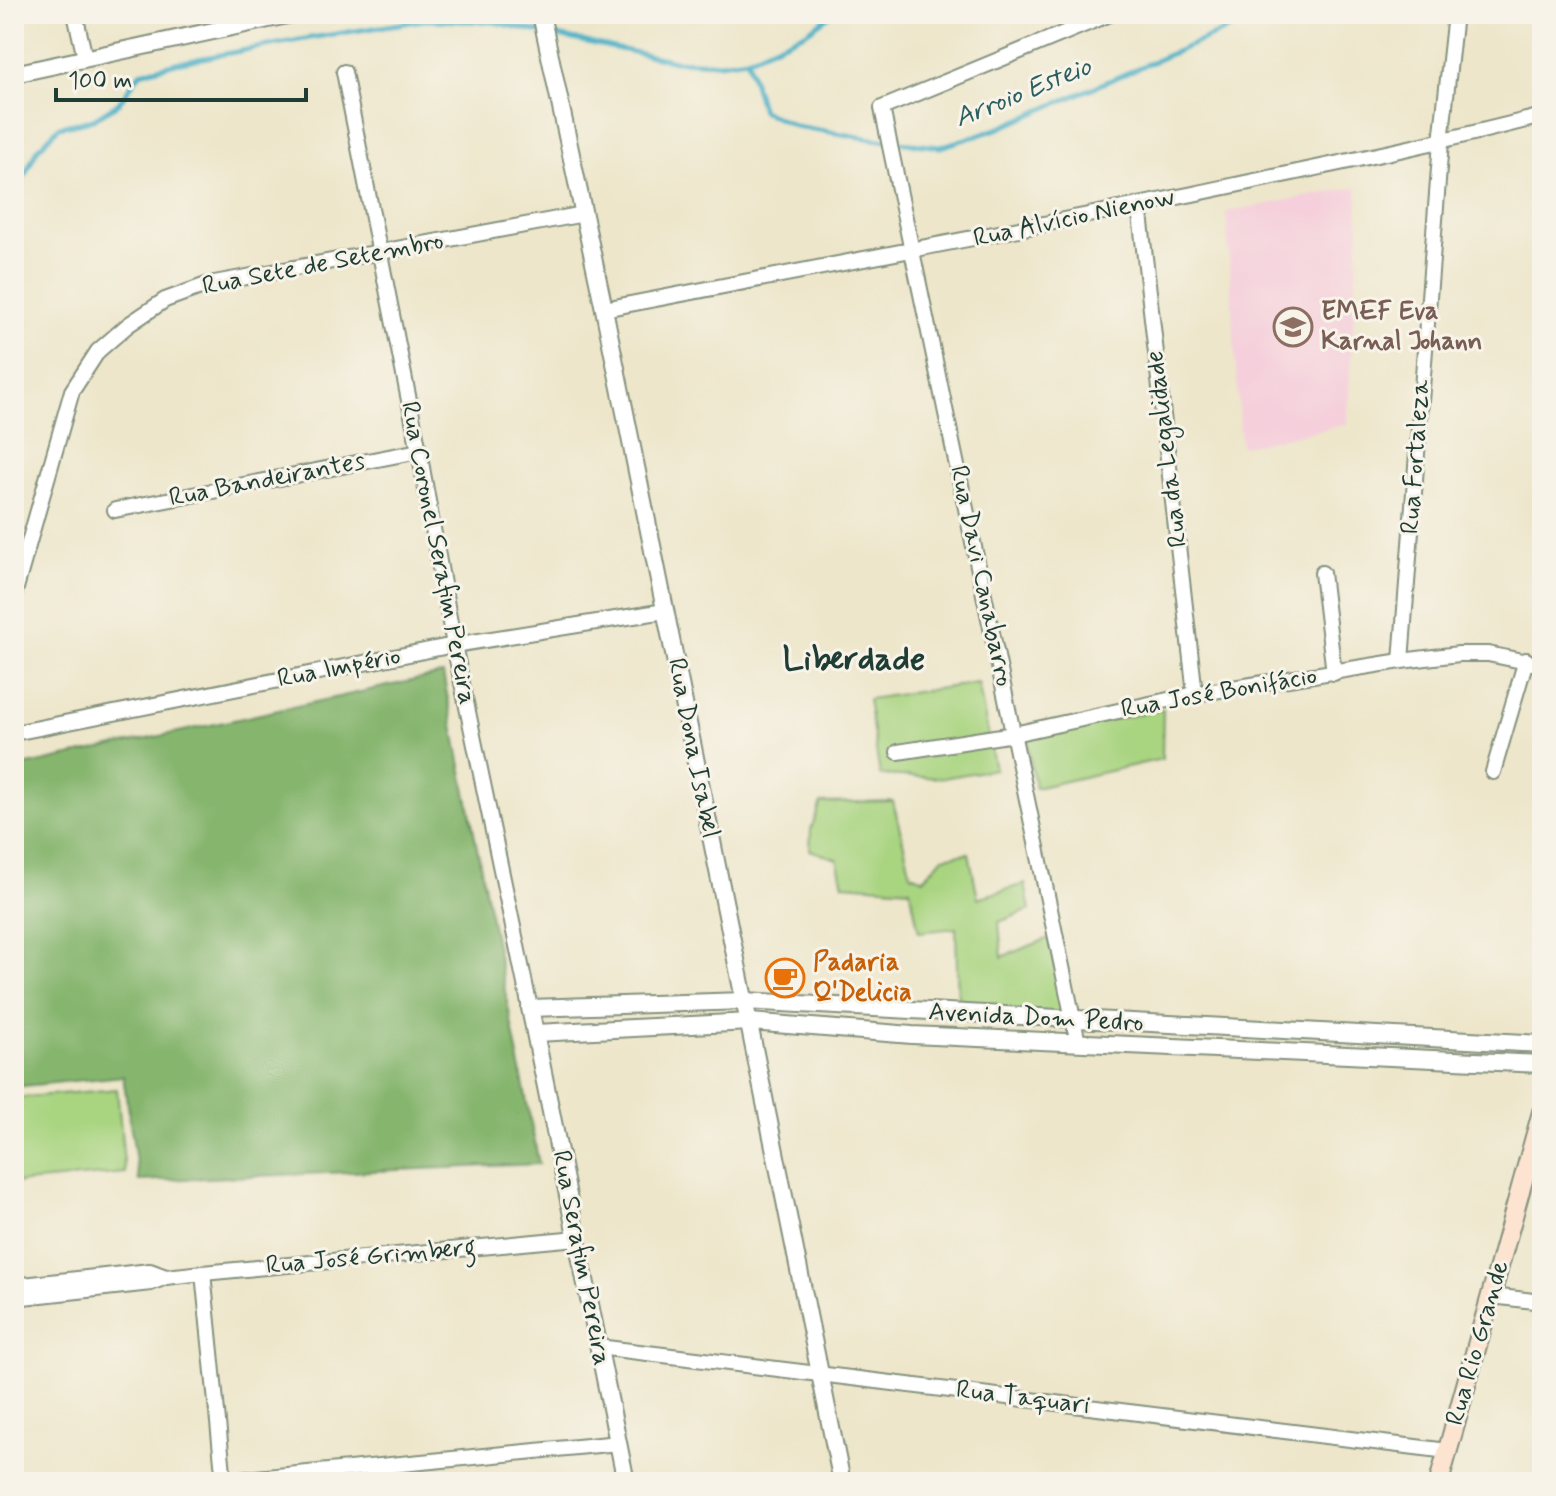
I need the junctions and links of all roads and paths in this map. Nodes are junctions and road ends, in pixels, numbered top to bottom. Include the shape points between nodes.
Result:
1 (75, 14) edge
2 (292, 14) edge
3 (1110, 14) edge
4 (1455, 14) edge
5 (542, 18) edge
6 (232, 20) edge
7 (85, 58) junction
8 (344, 72) dead end
9 (14, 74) edge
10 (1542, 116) edge
11 (1441, 142) junction
12 (1139, 205) junction
13 (584, 214) junction
14 (379, 252) junction
15 (911, 252) junction
16 (604, 309) junction
17 (419, 451) junction
18 (115, 510) dead end
19 (1322, 573) dead end
20 (14, 595) edge
21 (665, 611) junction
22 (454, 645) junction
23 (1526, 660) junction
24 (1401, 661) junction
25 (1542, 665) edge
26 (1334, 673) junction
27 (1195, 694) junction
28 (14, 733) edge
29 (1014, 734) junction
30 (898, 752) dead end
31 (1493, 772) dead end
32 (744, 1001) junction
33 (829, 1007) junction
34 (530, 1008) junction
35 (912, 1012) junction
36 (996, 1016) junction
37 (1074, 1019) junction
38 (750, 1022) junction
39 (1138, 1023) junction
40 (1221, 1027) junction
41 (828, 1029) junction
42 (1302, 1032) junction
43 (536, 1033) junction
44 (912, 1035) junction
45 (1386, 1035) junction
46 (995, 1038) junction
47 (1467, 1039) junction
48 (1078, 1043) junction
49 (1542, 1044) edge
50 (1139, 1045) junction
51 (1221, 1050) junction
52 (1300, 1052) junction
53 (1385, 1057) junction
54 (1466, 1059) junction
55 (1542, 1064) edge
56 (1542, 1112) edge
57 (577, 1238) junction
58 (203, 1273) junction
59 (166, 1277) junction
60 (14, 1286) edge
61 (1492, 1296) junction
62 (14, 1298) edge
63 (1542, 1302) edge
64 (598, 1347) junction
65 (821, 1373) junction
66 (619, 1443) junction
67 (1448, 1451) junction
68 (221, 1482) edge
69 (626, 1482) edge
70 (842, 1482) edge
71 (1439, 1482) edge

1 - 7 street
2 - 6 street
3 - 15 street, Rua Davi Canabarro via 882,108
4 - 11 street, Rua Fortaleza
5 - 13 street, Rua Dona Isabel
6 - 7 street
7 - 9 street
8 - 14 street, Rua Coronel Serafim Pereira
10 - 11 street, Rua Alvício Nienow
11 - 12 street, Rua Alvício Nienow
11 - 24 street, Rua Fortaleza
12 - 15 street, Rua Alvício Nienow
12 - 27 street, Rua da Legalidade
13 - 14 street, Rua Sete de Setembro
13 - 16 street, Rua Dona Isabel
14 - 17 street, Rua Coronel Serafim Pereira
14 - 20 street, Rua Sete de Setembro via 209,284 165,300 98,351 72,391
15 - 16 street, Rua Alvício Nienow
15 - 29 street, Rua Davi Canabarro
16 - 21 street, Rua Dona Isabel
17 - 18 street, Rua Bandeirantes
17 - 22 street, Rua Coronel Serafim Pereira
19 - 26 street
21 - 22 street, Rua Império
21 - 32 street, Rua Dona Isabel
22 - 28 street, Rua Império
22 - 34 street, Rua Coronel Serafim Pereira
23 - 24 street, Rua José Bonifácio via 1459,654
23 - 25 street, Rua José Bonifácio
23 - 31 street
24 - 26 street, Rua José Bonifácio
26 - 27 street, Rua José Bonifácio
27 - 29 street, Rua José Bonifácio
29 - 30 street, Rua José Bonifácio
29 - 37 street, Rua Davi Canabarro
32 - 33 street, Avenida Dom Pedro
32 - 34 street, Avenida Dom Pedro
32 - 38 street, Rua Dona Isabel
33 - 35 street, Avenida Dom Pedro
33 - 41 street
34 - 43 street, Rua Coronel Serafim Pereira
35 - 36 street, Avenida Dom Pedro
35 - 44 street
36 - 37 street, Avenida Dom Pedro
36 - 46 street
37 - 39 street, Avenida Dom Pedro
37 - 48 street, Rua Davi Canabarro
38 - 41 street, Avenida Dom Pedro
38 - 43 street, Avenida Dom Pedro
38 - 65 street, Rua Dona Isabel
39 - 40 street, Avenida Dom Pedro
39 - 50 street
40 - 42 street, Avenida Dom Pedro
40 - 51 street
41 - 44 street, Avenida Dom Pedro
42 - 45 street, Avenida Dom Pedro
42 - 52 street
43 - 57 street, Rua Serafim Pereira
44 - 46 street, Avenida Dom Pedro
45 - 47 street, Avenida Dom Pedro
45 - 53 street
46 - 48 street, Avenida Dom Pedro
47 - 49 street, Avenida Dom Pedro
47 - 54 street
48 - 50 street, Avenida Dom Pedro
50 - 51 street, Avenida Dom Pedro
51 - 52 street, Avenida Dom Pedro
52 - 53 street, Avenida Dom Pedro
53 - 54 street, Avenida Dom Pedro
54 - 55 street, Avenida Dom Pedro
56 - 61 main road, Rua Rio Grande
57 - 58 street, Rua José Grimberg
57 - 64 street, Rua Serafim Pereira
58 - 59 street, Rua José Grimberg
58 - 68 street
59 - 60 street, Rua José Grimberg via 150,1271
59 - 62 street, Rua José Grimberg
61 - 63 street
61 - 67 main road, Rua Rio Grande
64 - 65 street, Rua Taquari
64 - 66 street, Rua Serafim Pereira
65 - 67 street, Rua Taquari
65 - 70 street, Rua Dona Isabel
66 - 68 street
66 - 69 street, Rua Serafim Pereira
67 - 71 main road, Rua Rio Grande

